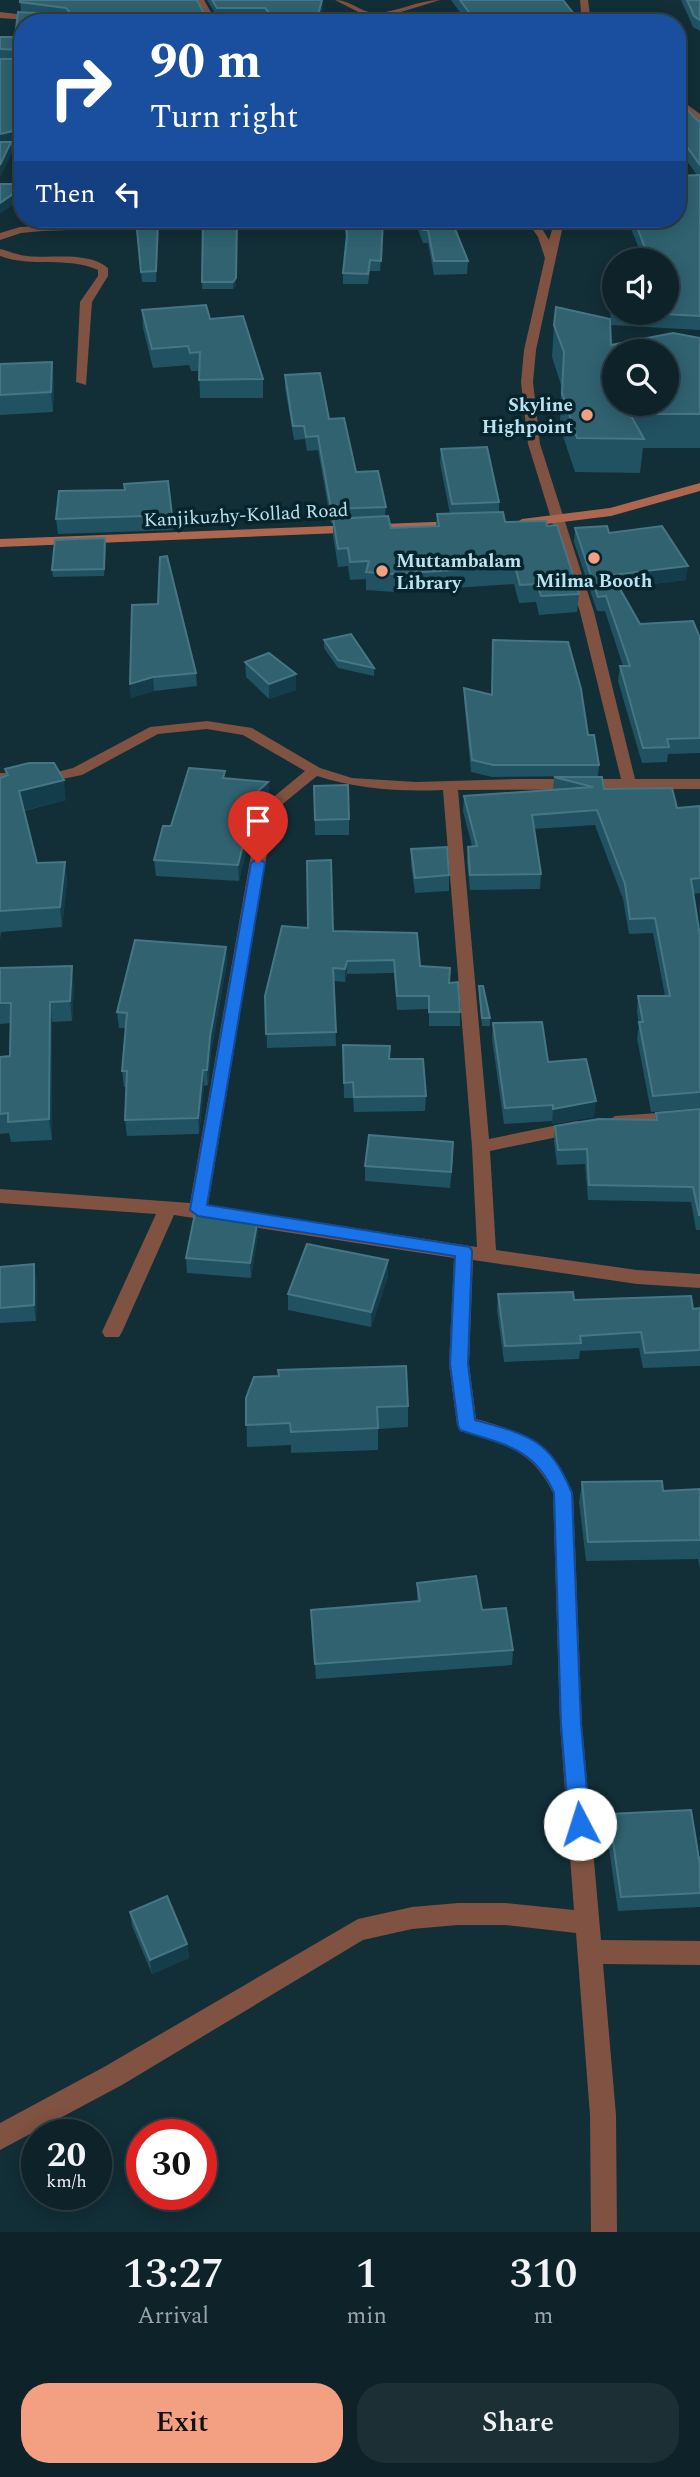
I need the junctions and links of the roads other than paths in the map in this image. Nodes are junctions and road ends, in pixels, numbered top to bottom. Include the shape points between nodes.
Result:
1 (339, 0) edge
2 (436, 0) edge
3 (366, 14) edge
4 (388, 14) edge
5 (686, 107) edge
6 (700, 119) edge
7 (43, 228) edge
8 (537, 228) edge
9 (556, 228) edge
10 (0, 237) edge
11 (0, 252) edge
12 (549, 256) junction
13 (82, 382) dead end
14 (700, 487) edge
15 (557, 521) junction
16 (510, 523) edge
17 (470, 524) edge
18 (0, 543) edge
19 (315, 771) junction
20 (0, 777) edge
21 (629, 783) junction
22 (700, 784) edge
23 (450, 786) junction
24 (700, 1116) edge
25 (481, 1147) junction
26 (0, 1196) edge
27 (169, 1206) junction
28 (198, 1210) junction
29 (464, 1251) junction
30 (486, 1254) junction
31 (700, 1281) edge
32 (112, 1332) dead end
33 (588, 1923) junction
34 (591, 1952) junction
35 (700, 1953) edge
36 (0, 2137) edge
37 (604, 2232) edge

1 - 3 street
2 - 4 street
5 - 6 street
7 - 10 street
8 - 12 street
9 - 12 street
11 - 13 street via 103,268 103,276 86,302
12 - 15 street via 527,382 534,444
14 - 15 main road via 611,512
15 - 16 main road
15 - 21 street via 587,612
17 - 18 main road, Kanjikuzhy-Kollad Road
19 - 20 street via 247,731 207,725 155,730 77,772
19 - 23 street via 352,782
19 - 28 street via 267,809
21 - 22 street
21 - 23 street
23 - 25 street
24 - 25 street via 559,1129
25 - 30 street
26 - 27 street
27 - 28 street
27 - 32 street
28 - 29 street
29 - 30 street
29 - 33 street via 459,1364 467,1425 519,1439 552,1468 563,1493 571,1724
30 - 31 street via 637,1277
33 - 34 street
33 - 36 street via 458,1914 358,1930 113,2076
34 - 35 street
34 - 37 street via 603,2115

